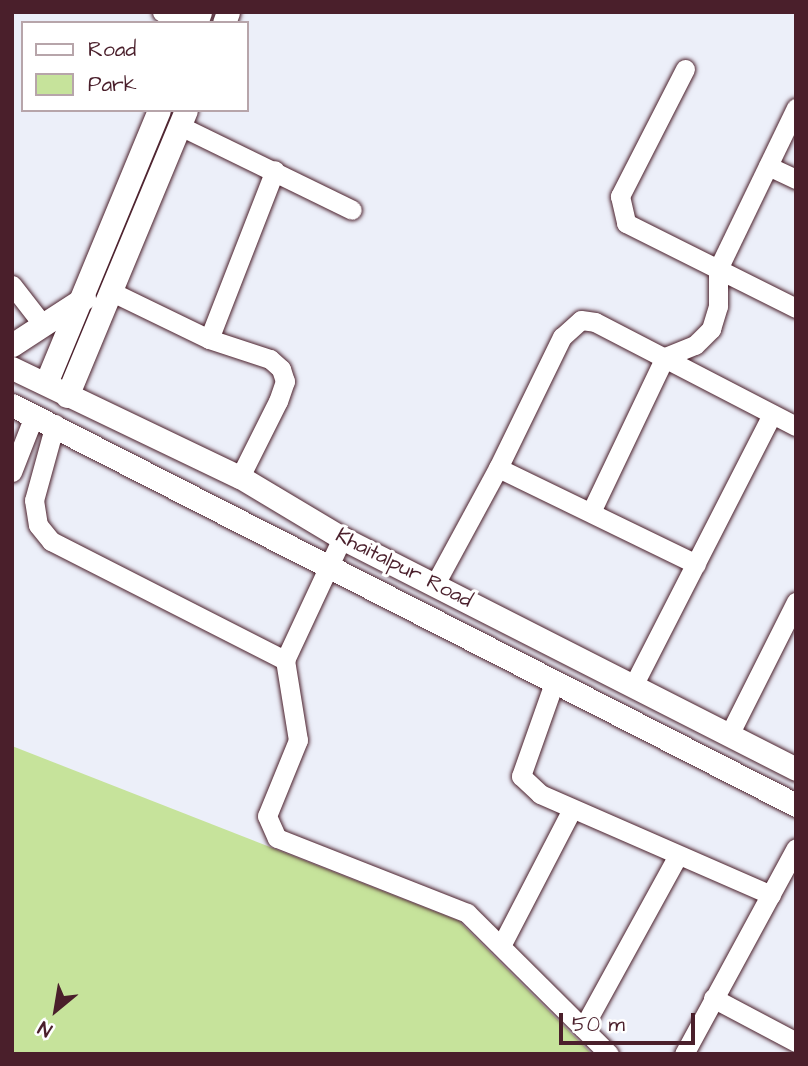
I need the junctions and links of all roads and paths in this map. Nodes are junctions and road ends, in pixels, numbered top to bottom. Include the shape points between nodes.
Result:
1 (162, 12) edge
2 (184, 21) edge
3 (685, 69) dead end
4 (796, 108) edge
5 (158, 112) edge
6 (183, 118) edge
7 (768, 166) junction
8 (275, 170) junction
9 (796, 179) edge
10 (352, 210) dead end
11 (718, 269) junction
12 (12, 285) edge
13 (110, 291) junction
14 (84, 298) junction
15 (796, 308) edge
16 (43, 325) junction
17 (209, 339) junction
18 (12, 345) edge
19 (665, 357) junction
20 (12, 368) edge
21 (46, 383) junction
22 (67, 396) junction
23 (12, 405) edge
24 (772, 414) junction
25 (45, 420) junction
26 (796, 426) edge
27 (498, 468) junction
28 (12, 472) edge
29 (240, 477) junction
30 (591, 512) junction
31 (342, 538) junction
32 (330, 564) junction
33 (696, 564) junction
34 (435, 584) junction
35 (796, 602) edge
36 (285, 660) junction
37 (555, 680) junction
38 (634, 684) junction
39 (729, 735) junction
40 (796, 769) edge
41 (796, 804) edge
42 (572, 808) junction
43 (796, 848) edge
44 (678, 855) junction
45 (771, 895) junction
46 (501, 946) junction
47 (713, 998) junction
48 (583, 1028) junction
49 (796, 1042) edge
50 (609, 1054) edge
51 (684, 1054) edge

1 - 2 street
3 - 11 street via 620,197 626,223
4 - 7 street
5 - 14 street
6 - 8 street
6 - 13 street
7 - 9 street
7 - 11 street
8 - 10 street
8 - 17 street
11 - 15 street
11 - 19 street via 718,306 712,329 695,345
12 - 16 street
13 - 17 street
13 - 22 street
14 - 16 street
14 - 21 street
16 - 18 street
17 - 29 street via 270,359 285,381
19 - 24 street
19 - 27 street via 595,322 581,320 562,337
19 - 30 street
20 - 21 street, Khaitalpur Road
21 - 22 street, Khaitalpur Road
22 - 29 street, Khaitalpur Road
23 - 25 street, Khaitalpur Road
24 - 26 street
24 - 33 street
25 - 28 street
25 - 32 street, Khaitalpur Road
25 - 36 street via 34,500 38,525 51,541
27 - 30 street
27 - 34 street
29 - 31 street, Khaitalpur Road
30 - 33 street
31 - 32 street
31 - 34 street, Khaitalpur Road
32 - 36 street
32 - 37 street, Khaitalpur Road
33 - 38 street
34 - 38 street, Khaitalpur Road
35 - 39 street
36 - 46 street via 298,740 267,816 277,838 467,913
37 - 41 street, Khaitalpur Road
37 - 42 street via 521,776 540,794
38 - 39 street, Khaitalpur Road
39 - 40 street, Khaitalpur Road
42 - 44 street
42 - 46 street
43 - 45 street
44 - 45 street
44 - 48 street
45 - 47 street
46 - 48 street
47 - 49 street
47 - 51 street
48 - 50 street

